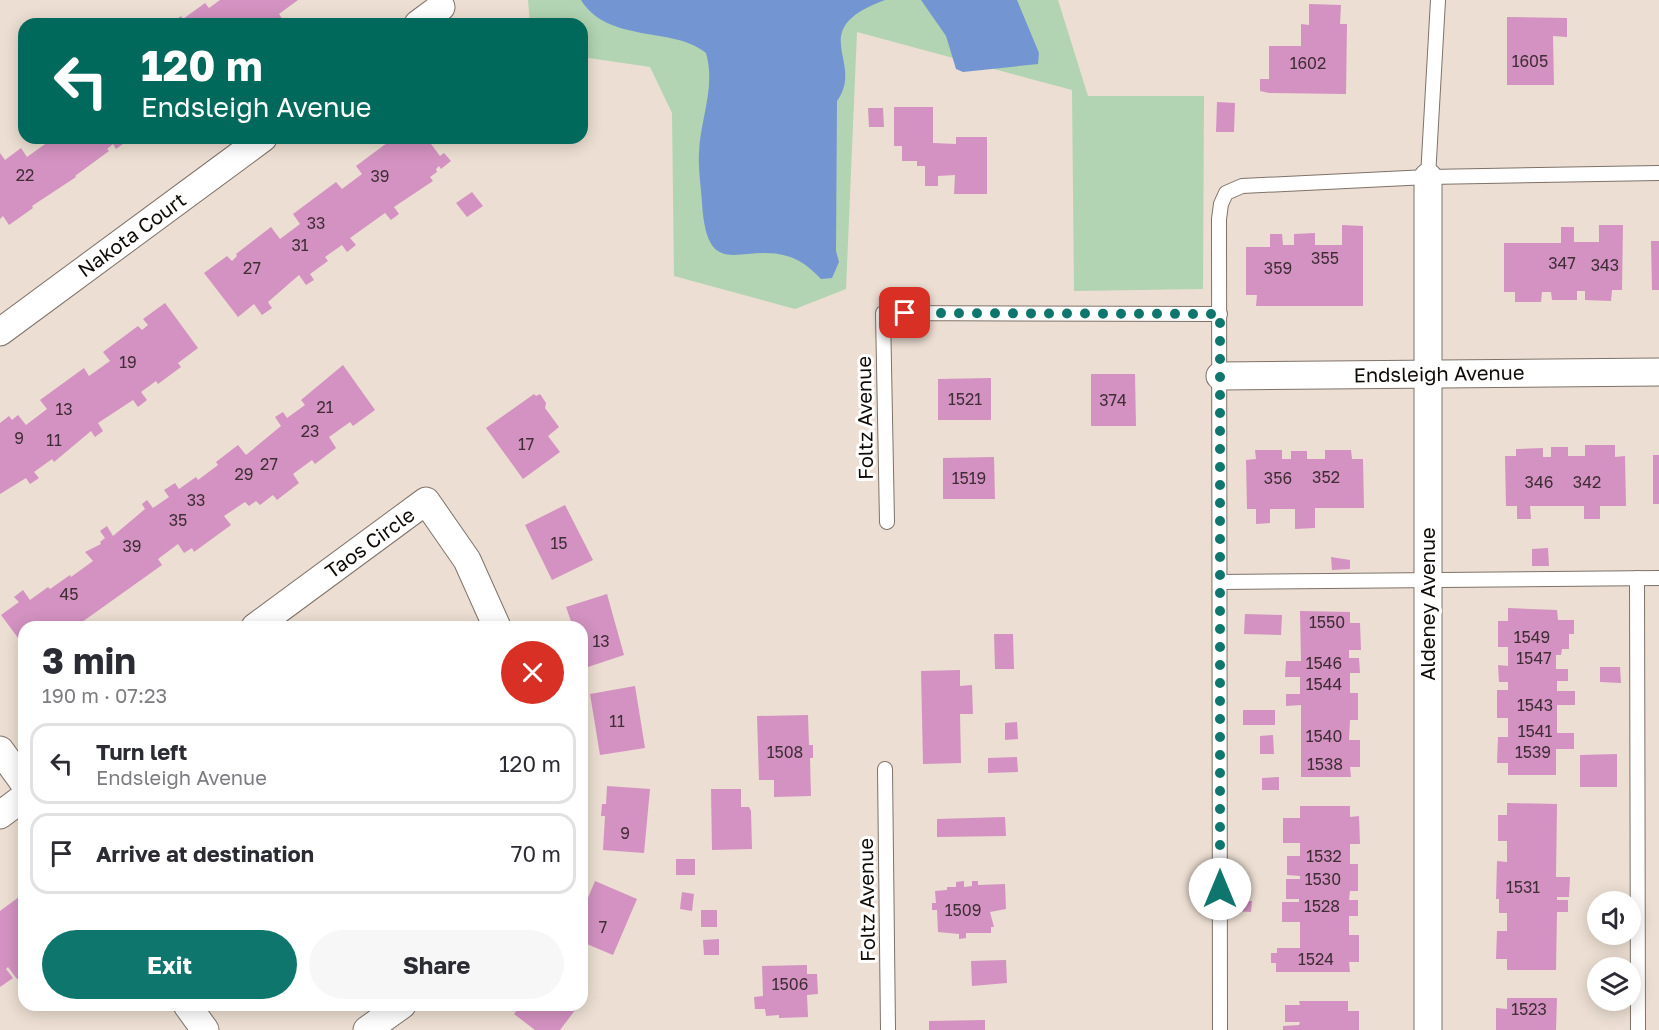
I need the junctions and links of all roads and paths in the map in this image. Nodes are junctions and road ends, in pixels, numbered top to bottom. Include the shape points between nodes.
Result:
1 (1438, 0) edge
2 (441, 7) dead end
3 (426, 18) edge
4 (255, 144) edge
5 (1659, 173) edge
6 (1428, 177) junction
7 (1220, 314) junction
8 (0, 332) edge
9 (1659, 372) edge
10 (1428, 374) junction
11 (1220, 376) junction
12 (887, 522) dead end
13 (1637, 578) junction
14 (1659, 578) edge
15 (1428, 580) junction
16 (1220, 582) junction
17 (263, 621) edge
18 (494, 621) edge
19 (0, 750) edge
20 (885, 769) dead end
21 (18, 775) edge
22 (18, 802) edge
23 (0, 815) edge
24 (191, 1011) edge
25 (394, 1011) edge
26 (205, 1030) edge
27 (368, 1030) edge
28 (888, 1030) edge
29 (1220, 1030) edge
30 (1428, 1030) edge
31 (1638, 1030) edge

1 - 6 lane
2 - 3 street
4 - 8 street, Nakota Court
5 - 6 lane
6 - 7 lane via 1242,186 1226,193 1220,219
6 - 10 street, Aldeney Avenue
7 - 11 lane
7 - 12 lane, Foltz Avenue via 883,313
9 - 10 street, Endsleigh Avenue
10 - 11 street, Endsleigh Avenue
10 - 15 street, Aldeney Avenue
11 - 16 lane
13 - 14 lane
13 - 15 lane
13 - 31 lane
15 - 16 lane
15 - 30 street, Aldeney Avenue
16 - 29 lane
17 - 18 street, Taos Circle via 426,501 467,560
19 - 21 street
20 - 28 lane, Foltz Avenue
22 - 23 street
24 - 26 street
25 - 27 street

